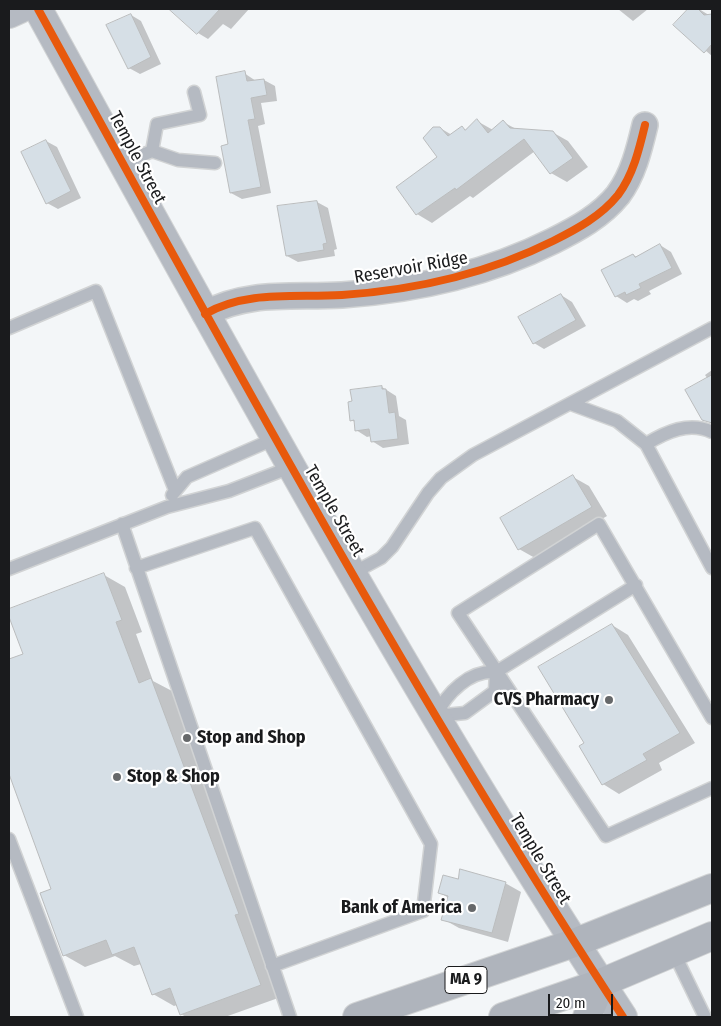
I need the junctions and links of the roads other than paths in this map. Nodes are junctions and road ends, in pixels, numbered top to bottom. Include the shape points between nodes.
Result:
1 (20, 9) edge
2 (38, 9) edge
3 (9, 14) edge
4 (194, 92) dead end
5 (645, 125) dead end
6 (152, 151) junction
7 (123, 163) junction
8 (215, 163) dead end
9 (205, 314) junction
10 (9, 328) edge
11 (712, 328) edge
12 (571, 404) junction
13 (712, 432) edge
14 (276, 438) junction
15 (646, 444) junction
16 (291, 467) junction
17 (175, 490) junction
18 (167, 507) junction
19 (122, 524) junction
20 (136, 568) junction
21 (712, 568) edge
22 (9, 569) edge
23 (353, 573) junction
24 (636, 585) junction
25 (496, 672) junction
26 (436, 716) junction
27 (712, 718) edge
28 (712, 788) edge
29 (9, 839) edge
30 (712, 888) edge
31 (712, 936) edge
32 (574, 943) junction
33 (674, 953) junction
34 (272, 966) junction
35 (601, 984) junction
36 (77, 1017) edge
37 (290, 1017) edge
38 (357, 1017) edge
39 (503, 1017) edge
40 (587, 1017) edge
41 (623, 1017) edge
42 (705, 1017) edge

1 - 3 street
2 - 7 street, Temple Street
4 - 6 lane via 200,115 157,124
5 - 9 street, Reservoir Ridge via 635,163 618,195 589,221 528,253 479,271 413,287 344,295 256,298 221,305
6 - 7 lane
6 - 8 lane via 178,160
7 - 9 street, Temple Street
9 - 14 street, Temple Street
10 - 17 lane via 96,290
11 - 12 lane
12 - 15 lane via 617,421
12 - 23 lane via 456,466 428,493 392,547 381,558
13 - 15 lane via 694,427 677,429
14 - 16 street, Temple Street
14 - 17 lane via 187,477
15 - 21 lane
16 - 18 lane via 229,491
16 - 23 street, Temple Street
17 - 18 lane
18 - 19 lane
19 - 20 lane
19 - 22 lane
20 - 34 lane
20 - 34 lane via 254,528 431,844 423,911
23 - 26 street, Temple Street
24 - 25 lane
24 - 25 lane via 599,524 458,612
24 - 27 lane
25 - 26 lane via 481,672 449,694
25 - 26 lane via 495,691 465,713
25 - 28 lane via 606,836
26 - 32 street, Temple Street
29 - 36 lane
30 - 32 highway, MA 9
31 - 33 highway
32 - 35 street, Temple Street
32 - 38 highway, MA 9
33 - 35 highway
33 - 42 lane
34 - 37 lane
35 - 39 highway
35 - 40 highway
35 - 41 street, Temple Street

